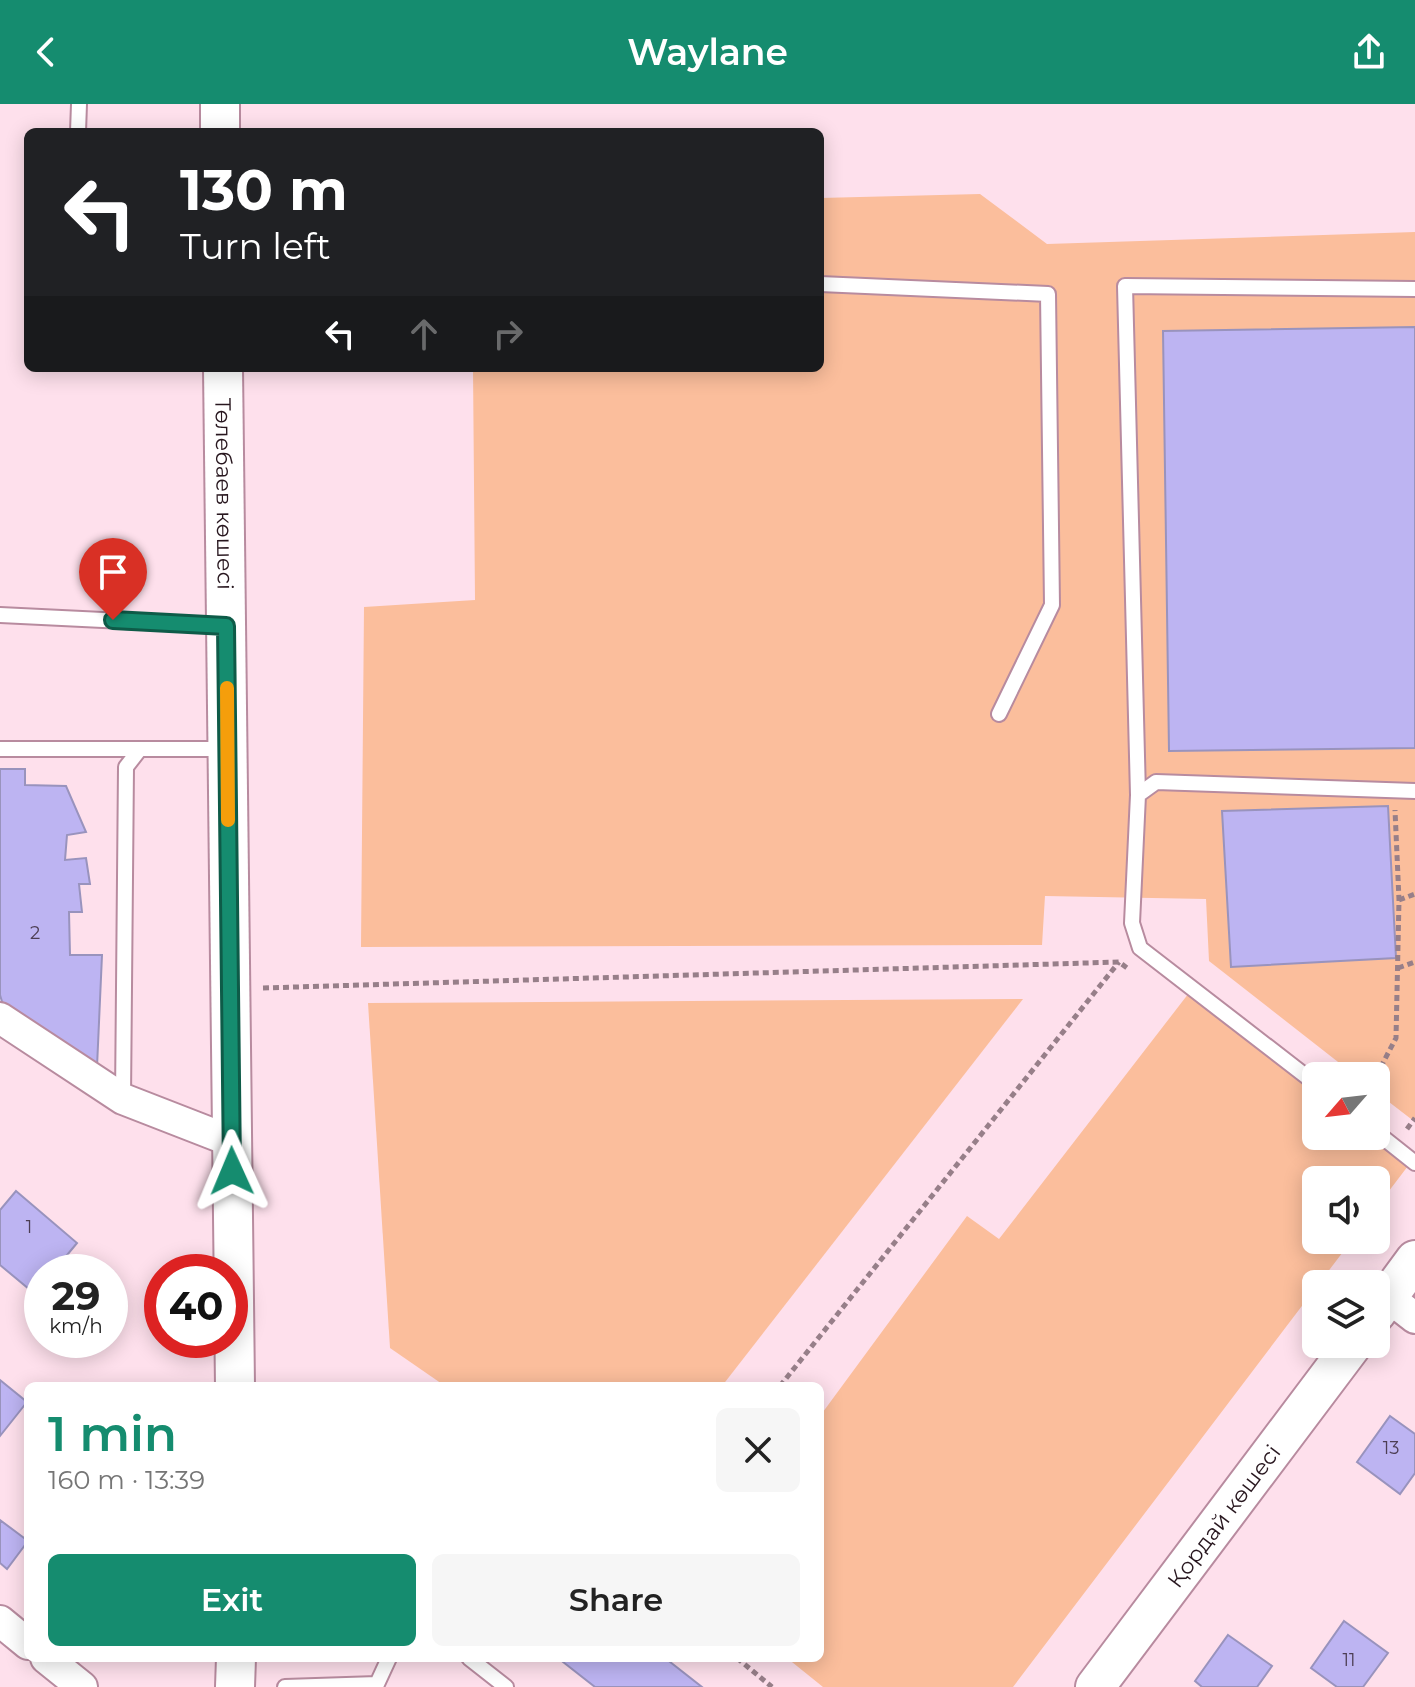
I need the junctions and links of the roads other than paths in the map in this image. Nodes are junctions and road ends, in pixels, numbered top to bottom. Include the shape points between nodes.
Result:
1 (79, 104) edge
2 (220, 104) edge
3 (78, 128) edge
4 (220, 128) edge
5 (824, 284) edge
6 (1415, 289) edge
7 (223, 372) edge
8 (0, 615) edge
9 (226, 626) junction
10 (999, 714) dead end
11 (0, 749) edge
12 (140, 749) junction
13 (228, 749) junction
14 (1415, 791) edge
15 (1138, 795) junction
16 (0, 1018) edge
17 (1302, 1073) edge
18 (123, 1099) junction
19 (231, 1141) junction
20 (1390, 1143) edge
21 (1415, 1163) edge
22 (1415, 1260) edge
23 (1393, 1309) edge
24 (1342, 1358) edge
25 (235, 1382) edge
26 (0, 1621) edge
27 (24, 1641) edge
28 (51, 1662) edge
29 (236, 1662) edge
30 (387, 1662) edge
31 (474, 1662) edge
32 (82, 1687) edge
33 (235, 1687) edge
34 (285, 1687) edge
35 (506, 1687) edge
36 (1095, 1687) edge

1 - 3 lane
2 - 4 street
5 - 10 lane via 1048,294 1052,605
6 - 15 lane via 1125,286
7 - 9 street, Төлебаев көшесі
8 - 9 lane
9 - 13 street, Төлебаев көшесі
11 - 12 lane
12 - 13 lane
12 - 18 lane via 126,767
13 - 19 street, Төлебаев көшесі
14 - 15 lane via 1156,782
15 - 17 lane via 1132,923 1140,948
16 - 18 street
18 - 19 street
19 - 25 street, Төлебаев көшесі
20 - 21 lane
22 - 23 street
24 - 36 street, Қордай көшесі
26 - 27 street
28 - 32 street
29 - 33 street
30 - 34 lane via 377,1684
31 - 35 lane

